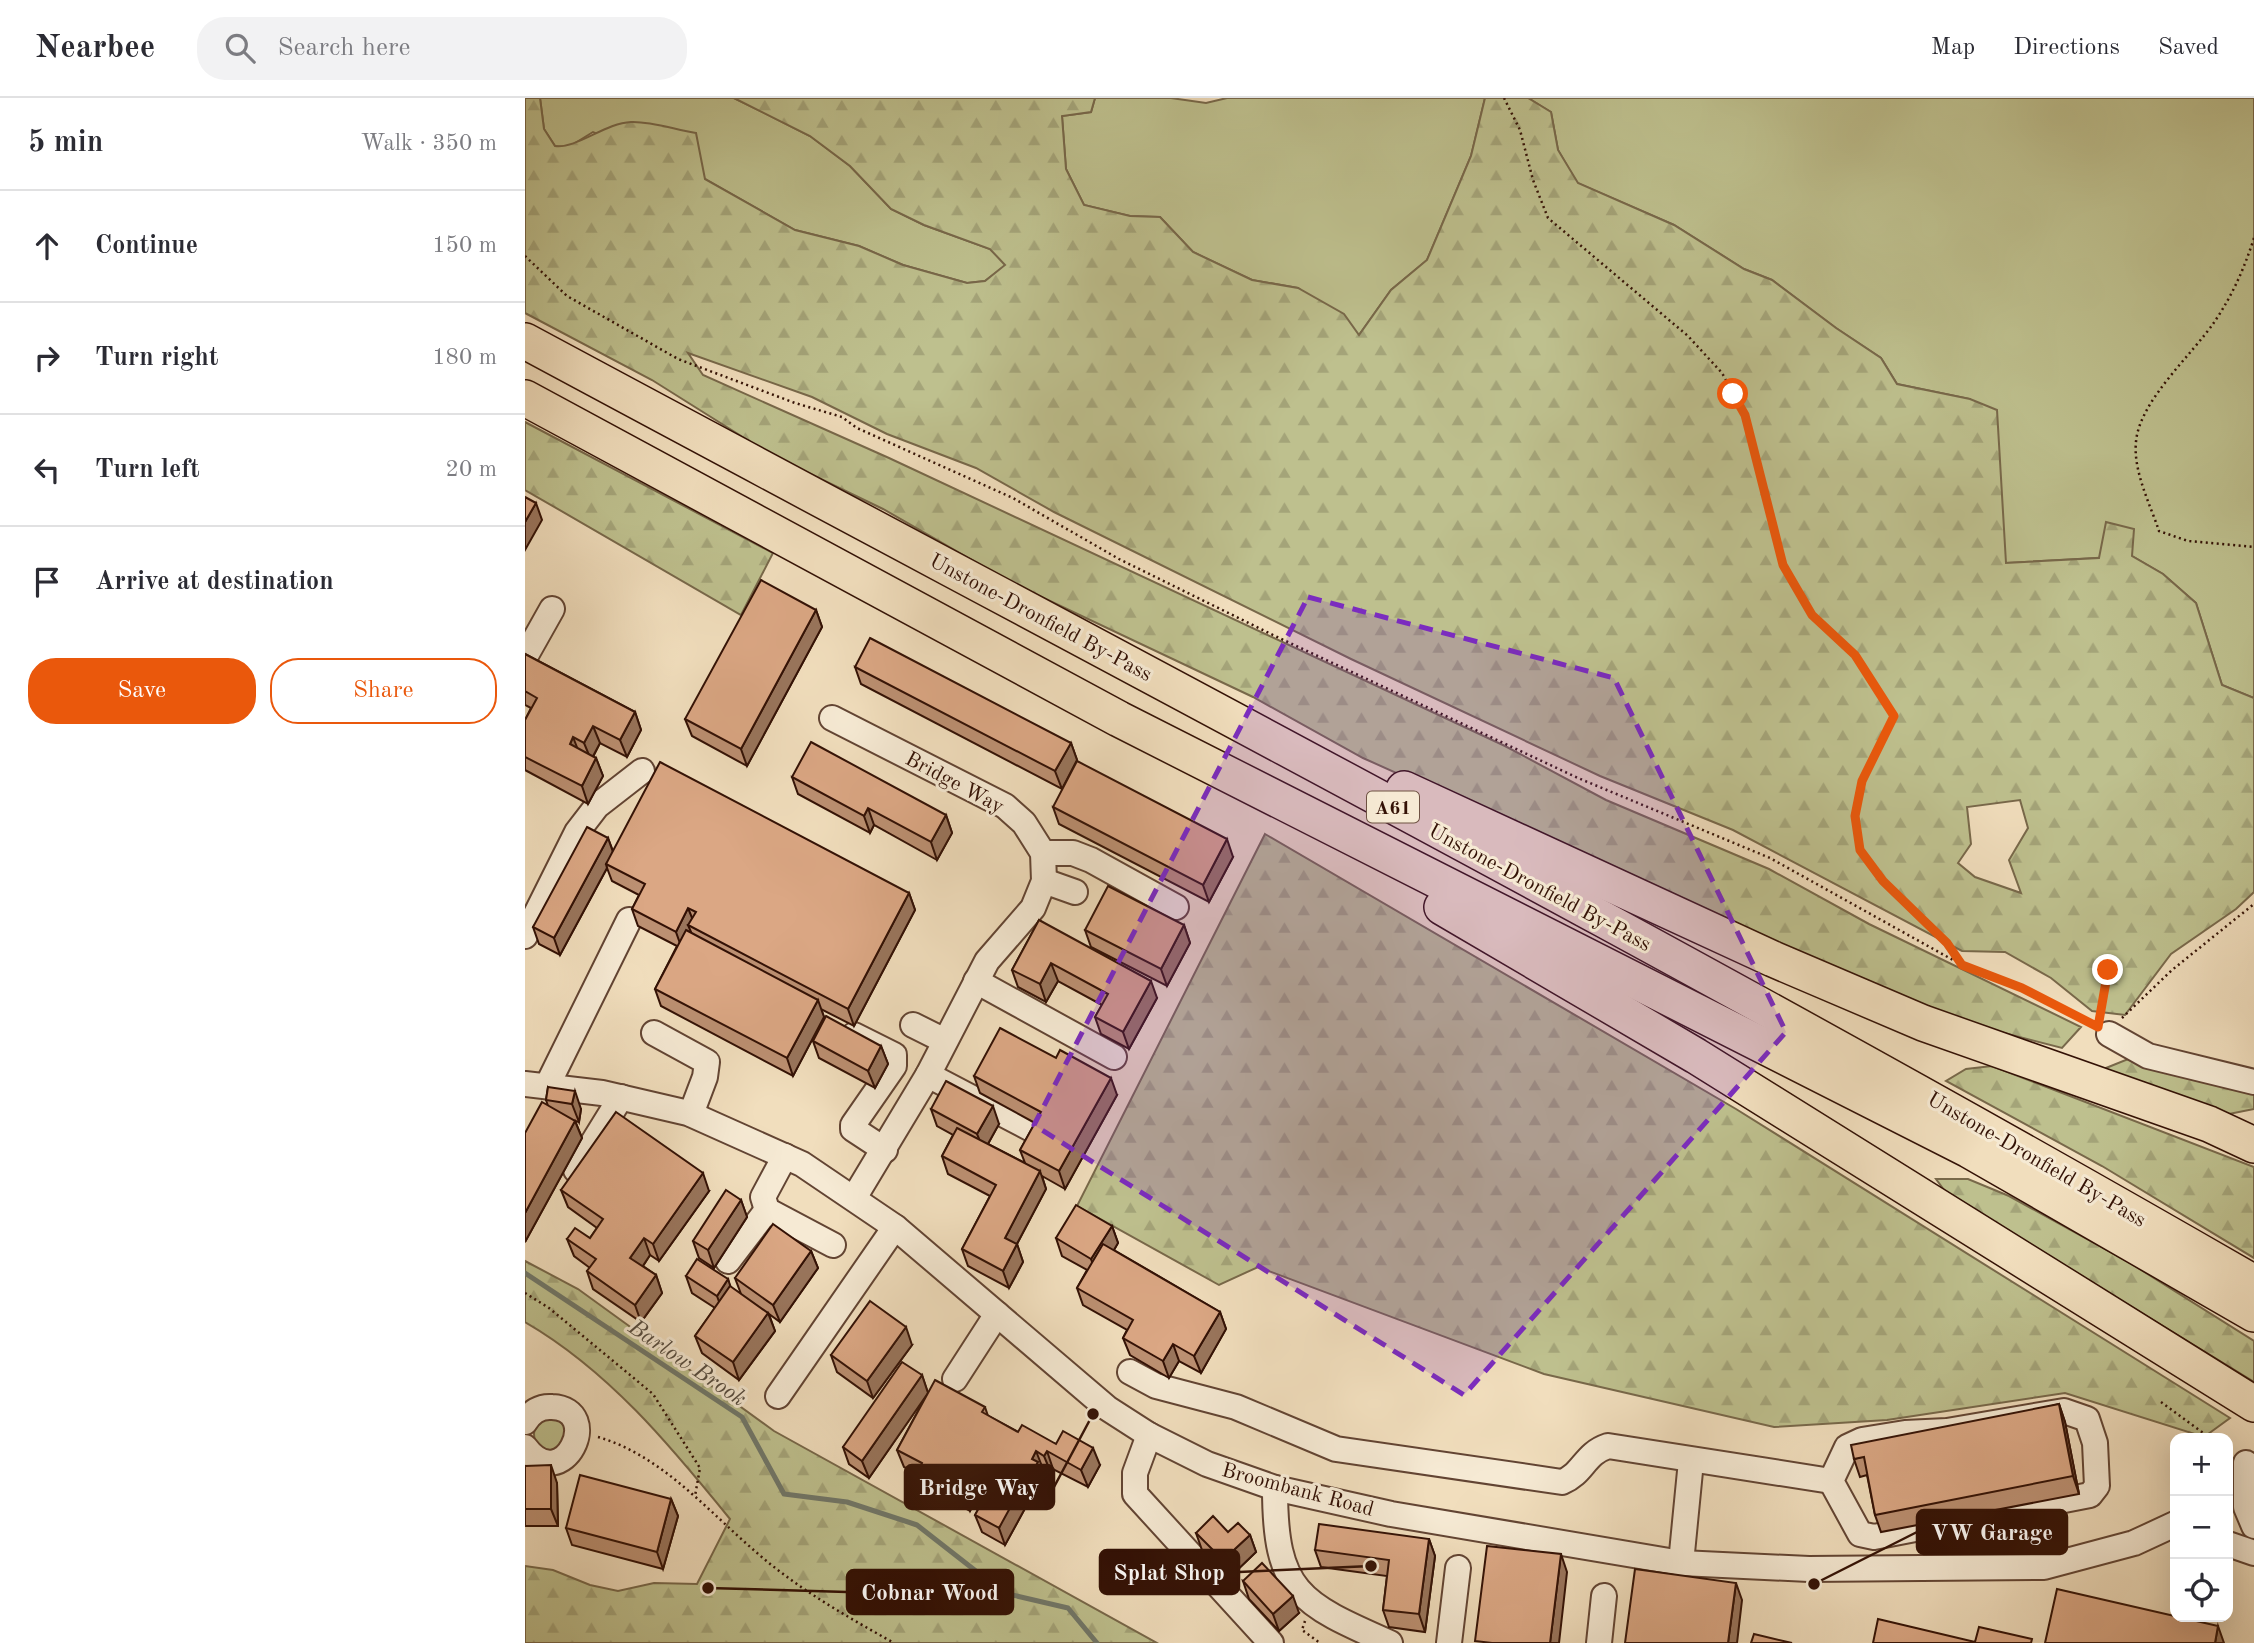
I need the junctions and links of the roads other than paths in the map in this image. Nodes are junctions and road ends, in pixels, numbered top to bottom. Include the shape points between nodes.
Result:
1 (525, 341) edge
2 (525, 398) edge
3 (552, 609) dead end
4 (525, 657) edge
5 (1201, 703) junction
6 (832, 718) dead end
7 (1119, 719) junction
8 (642, 771) dead end
9 (1043, 853) junction
10 (1044, 881) junction
11 (1075, 892) dead end
12 (1175, 907) dead end
13 (629, 920) edge
14 (525, 936) edge
15 (976, 981) junction
16 (913, 1025) dead end
17 (2103, 1031) road end
18 (653, 1033) dead end
19 (850, 1033) edge
20 (945, 1041) junction
21 (1114, 1057) dead end
22 (928, 1075) junction
23 (2254, 1082) edge
24 (536, 1085) edge
25 (621, 1097) junction
26 (691, 1114) junction
27 (1039, 1133) edge
28 (2254, 1145) edge
29 (885, 1150) junction
30 (785, 1156) junction
31 (576, 1170) edge
32 (855, 1198) junction
33 (767, 1210) junction
34 (895, 1227) junction
35 (833, 1245) dead end
36 (728, 1261) dead end
37 (2254, 1283) edge
38 (997, 1314) junction
39 (2254, 1314) edge
40 (1130, 1372) dead end
41 (955, 1379) dead end
42 (778, 1396) dead end
43 (2254, 1404) edge
44 (525, 1422) edge
45 (1149, 1435) junction
46 (525, 1447) edge
47 (2250, 1458) edge
48 (1691, 1461) junction
49 (2233, 1475) edge
50 (1831, 1481) junction
51 (1275, 1488) junction
52 (2170, 1526) edge
53 (2254, 1526) edge
54 (2233, 1546) edge
55 (2254, 1553) edge
56 (1681, 1563) junction
57 (1458, 1568) dead end
58 (1604, 1596) dead end
59 (1271, 1643) edge
60 (1390, 1643) edge
61 (1449, 1643) edge
62 (1599, 1643) edge

1 - 5 highway, Unstone-Dronfield By-Pass / A61
2 - 7 highway, Unstone-Dronfield By-Pass / A61
3 - 4 street
5 - 28 highway, A61 via 1370,772 1898,1013 2209,1124
5 - 37 highway, Unstone-Dronfield By-Pass / A61 via 1987,1129
6 - 9 street, Bridge Way via 1005,806 1024,823
7 - 39 highway, Unstone-Dronfield By-Pass / A61 via 1969,1150
7 - 43 highway, A61 via 1696,1056
8 - 14 street via 597,806 577,832
9 - 10 street
9 - 12 street via 1073,853 1091,860
10 - 11 street
10 - 15 street via 1033,908 1007,935
13 - 24 street
15 - 20 street
15 - 21 street
16 - 20 street
17 - 23 street via 2148,1056
18 - 26 street via 706,1062
19 - 29 street via 894,1055 894,1066 853,1125
20 - 22 street
22 - 27 street
22 - 29 street
24 - 25 street, Broombank Road
25 - 26 street, Broombank Road
25 - 31 street
26 - 30 street, Broombank Road
29 - 32 street
30 - 32 street, Broombank Road
30 - 33 street via 763,1197
32 - 34 street, Broombank Road
33 - 35 street
33 - 36 street
34 - 38 street, Broombank Road
34 - 42 street
38 - 41 street
38 - 45 street, Broombank Road via 1107,1408
40 - 48 street via 1156,1386 1236,1407 1336,1449 1465,1470 1562,1482 1576,1476 1592,1451 1608,1446
44 - 46 street via 539,1408 557,1407 571,1416 578,1433 572,1451 557,1461 538,1460
45 - 51 street, Broombank Road via 1207,1464
45 - 59 street via 1135,1473 1135,1494
47 - 49 street
47 - 53 street via 2246,1507
48 - 50 street
48 - 56 street
50 - 50 street via 1847,1447 1862,1440 1947,1431 2064,1410 2087,1419 2095,1443 2097,1486 2090,1495 1895,1535 1860,1534
51 - 56 street, Broombank Road via 1391,1514
51 - 60 street via 1281,1561 1299,1594 1349,1625
52 - 56 street, Broombank Road via 2134,1543 2044,1567 1809,1569
54 - 55 street
57 - 61 street
58 - 62 street

